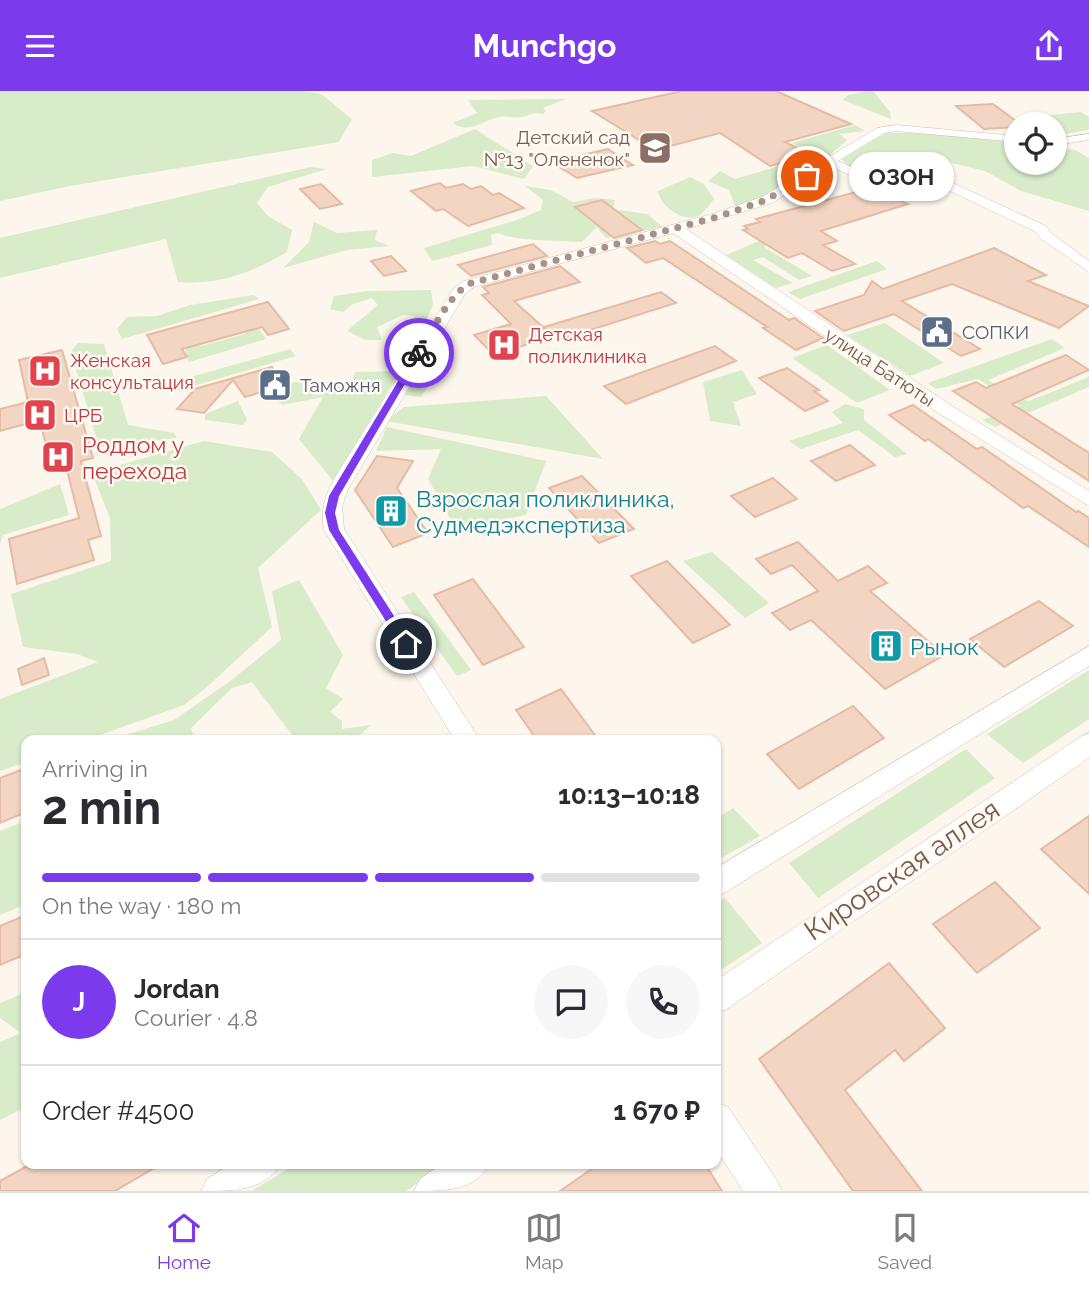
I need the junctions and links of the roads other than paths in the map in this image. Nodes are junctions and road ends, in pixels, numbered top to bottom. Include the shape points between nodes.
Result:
1 (1004, 137) edge
2 (1089, 137) edge
3 (1067, 140) edge
4 (828, 161) junction
5 (675, 228) junction
6 (1089, 268) edge
7 (1089, 500) edge
8 (1089, 655) edge
9 (465, 735) edge
10 (1089, 744) edge
11 (721, 880) edge
12 (721, 995) edge
13 (721, 1126) edge
14 (255, 1169) edge
15 (465, 1169) edge
16 (219, 1191) edge
17 (432, 1191) edge
18 (764, 1191) edge

1 - 4 street via 895,128 870,135
2 - 3 street
4 - 5 street via 766,200
4 - 6 street via 888,189 936,180 1041,229
5 - 7 street, улица Батюты
5 - 9 street via 468,284 459,291 334,496 330,513 334,530
8 - 11 street
10 - 12 street, Кировская аллея
13 - 18 street
14 - 16 street
15 - 17 street

